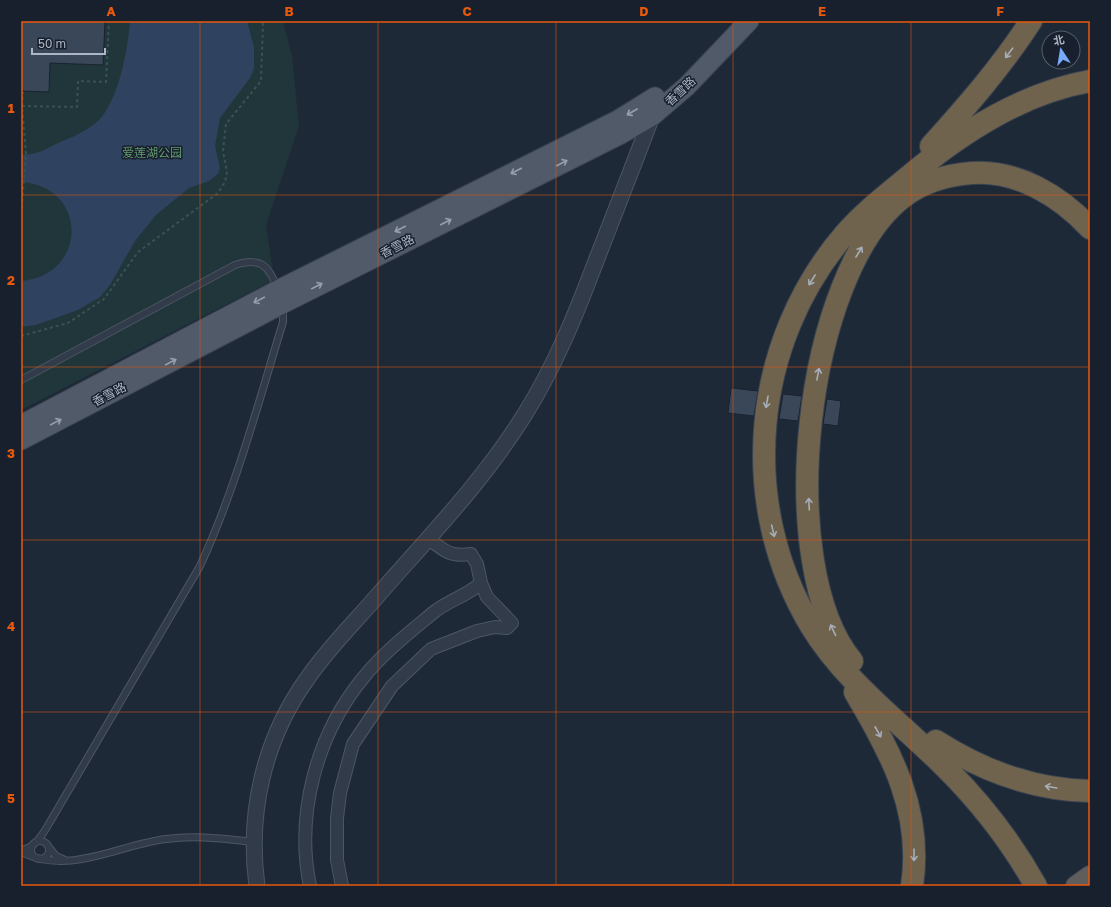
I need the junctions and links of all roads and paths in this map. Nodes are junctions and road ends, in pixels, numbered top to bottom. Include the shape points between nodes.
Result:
1 (109, 21) edge
2 (262, 21) edge
3 (734, 21) edge
4 (749, 21) edge
5 (1031, 21) edge
6 (1090, 81) edge
7 (1090, 91) edge
8 (21, 93) edge
9 (22, 106) edge
10 (651, 109) junction
11 (897, 193) junction
12 (21, 217) edge
13 (1090, 228) edge
14 (280, 297) junction
15 (21, 336) edge
16 (21, 380) edge
17 (21, 425) edge
18 (21, 440) edge
19 (428, 538) junction
20 (481, 583) junction
21 (837, 663) junction
22 (936, 741) junction
23 (1090, 791) edge
24 (47, 827) junction
25 (254, 842) junction
26 (34, 844) junction
27 (48, 846) junction
28 (21, 851) edge
29 (36, 858) junction
30 (68, 860) junction
31 (1090, 876) edge
32 (1040, 880) edge
33 (257, 886) edge
34 (310, 886) edge
35 (342, 886) edge
36 (912, 886) edge
37 (1076, 886) edge

1 - 9 path via 106,82 78,81 77,107
2 - 15 path via 261,81 226,124 223,151 227,172 225,182 218,193 138,252 104,299 68,323
3 - 10 main road, 香雪路
4 - 10 main road, 香雪路 via 687,86
5 -> 11 highway via 1012,50
6 - 11 highway via 1036,97 992,118 950,143
7 - 11 highway via 1040,106 996,126
8 - 9 path
9 - 12 path via 26,154
10 - 14 main road, 香雪路 via 618,120
10 - 19 street via 554,364 526,413 496,457
11 - 13 highway via 951,176 978,173 1005,176 1031,184 1047,193
11 -> 21 highway via 846,233 808,286 782,344 766,407 764,475 775,542 800,605
22 -> 11 highway via 889,700 861,671 841,644 828,620 818,590 810,527 809,443 815,390 825,341 840,293 856,257
14 - 16 lane via 274,280 264,264 255,261 235,265
14 -> 17 main road, 香雪路
18 -> 14 main road, 香雪路
14 - 24 lane via 283,322 214,535 200,566
19 - 20 street via 445,552 458,556 471,554 477,564
19 - 25 street via 320,662 290,705 265,765 257,803
20 - 34 street via 436,610 390,650 364,677 343,705 325,740 307,808 306,849
20 - 35 street via 487,598 512,623 507,628 495,627 478,631 431,649 392,686 352,744 340,793 337,818 337,860
21 - 32 highway via 963,786
21 -> 36 highway via 876,727 901,780 913,829
23 -> 22 highway via 1042,786 1005,776 969,761
22 - 32 highway via 1003,815
24 - 26 lane
24 - 27 lane via 45,841
25 - 30 lane via 183,837 163,839 100,856
25 - 33 street
26 - 27 lane via 42,842
26 - 28 lane
26 - 29 lane via 32,852
27 - 29 lane via 49,852 46,856 42,859
27 - 30 lane via 56,856
28 - 29 lane
29 - 30 lane via 50,861
31 - 37 highway

